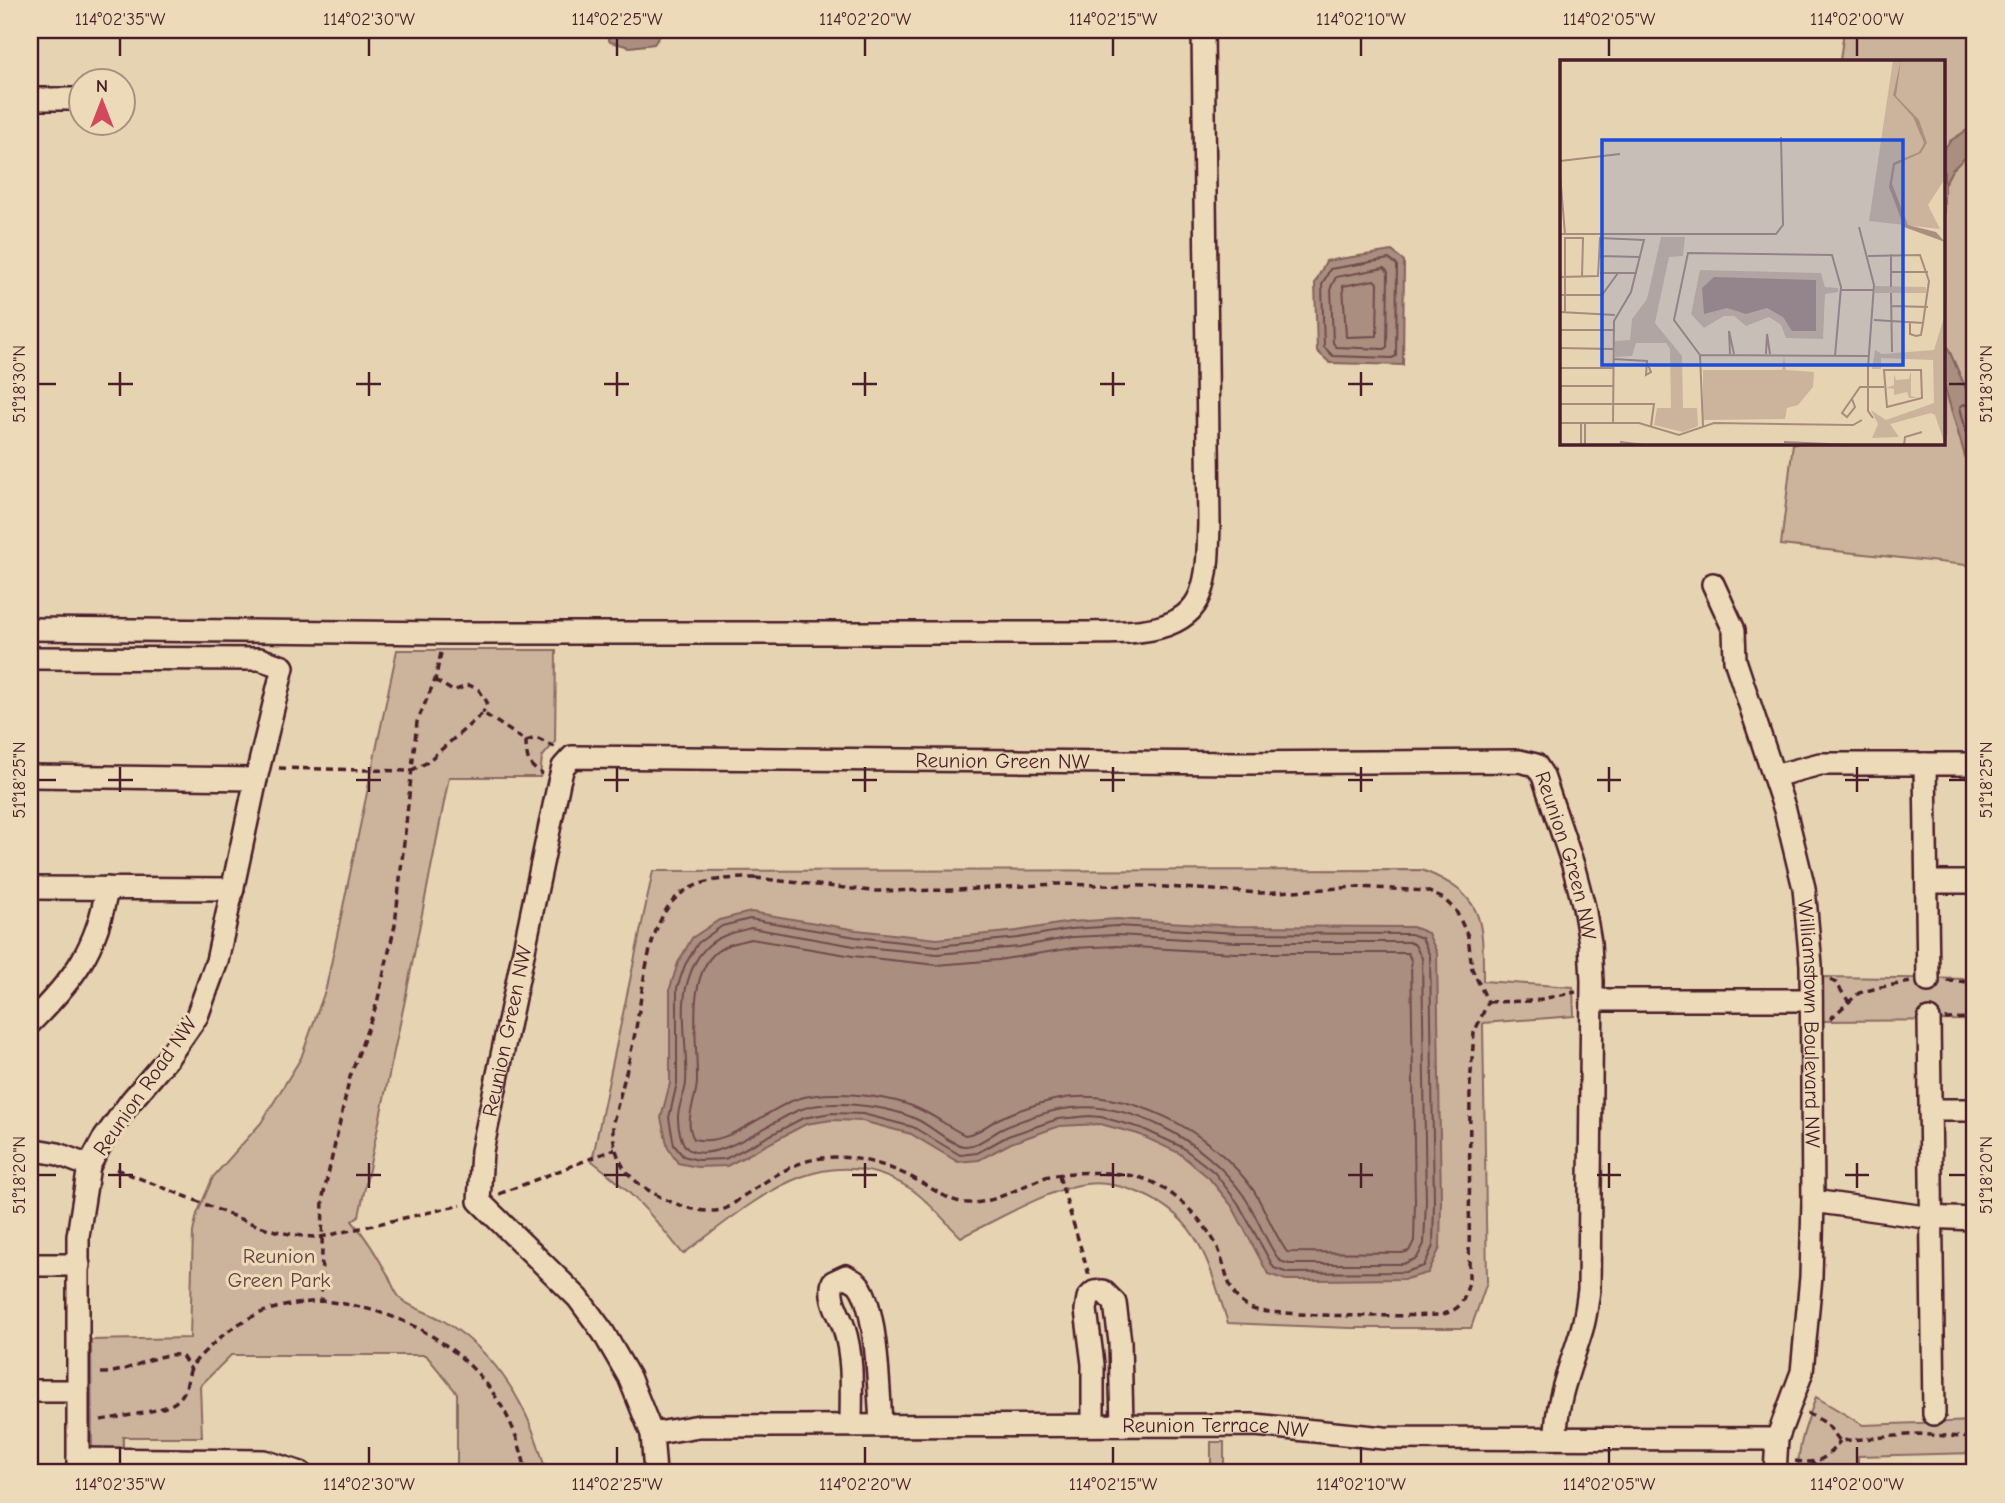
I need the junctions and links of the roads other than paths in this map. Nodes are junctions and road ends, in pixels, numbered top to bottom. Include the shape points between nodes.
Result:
1 (1203, 30) edge
2 (30, 99) edge
3 (66, 99) edge
4 (1713, 584) dead end
5 (30, 629) edge
6 (30, 658) edge
7 (1926, 764) junction
8 (1975, 764) edge
9 (30, 776) edge
10 (1773, 776) junction
11 (256, 779) junction
12 (1927, 882) junction
13 (1975, 882) edge
14 (30, 888) edge
15 (107, 888) junction
16 (233, 889) junction
17 (1928, 981) road end
18 (1592, 995) junction
19 (1811, 1000) junction
20 (1928, 1019) dead end
21 (30, 1023) edge
22 (1930, 1110) junction
23 (1975, 1110) edge
24 (30, 1149) edge
25 (89, 1166) junction
26 (1813, 1201) junction
27 (1931, 1217) junction
28 (1975, 1219) edge
29 (30, 1265) edge
30 (79, 1265) junction
31 (30, 1391) edge
32 (78, 1391) junction
33 (1934, 1414) dead end
34 (851, 1425) junction
35 (881, 1425) junction
36 (1093, 1425) junction
37 (1122, 1425) junction
38 (652, 1434) junction
39 (1556, 1437) junction
40 (1777, 1439) junction
41 (78, 1466) edge
42 (1782, 1467) edge
43 (301, 1473) edge
44 (656, 1473) edge

1 - 5 street via 1209,523 1207,569 1189,614 1160,627 1086,633
2 - 3 street
4 - 10 street, Williamstown Boulevard NW via 1734,630 1735,660
6 - 11 street, Reunion Road NW via 260,659 283,667
7 - 8 street
7 - 10 street via 1821,764
7 - 12 street
9 - 11 street
10 - 19 street, Williamstown Boulevard NW via 1804,888
11 - 16 street, Reunion Road NW
12 - 13 street
12 - 17 street
14 - 15 street
15 - 16 street
15 - 21 street via 93,942 78,970
16 - 25 street, Reunion Road NW via 217,961 197,1016 131,1101
18 - 19 street
18 - 38 street, Reunion Green NW via 1584,907 1560,824 1536,765 1519,761 572,757 559,782 482,1151 479,1201 578,1298 629,1377
18 - 39 street, Reunion Green NW via 1589,1290 1556,1416
19 - 26 street, Williamstown Boulevard NW
20 - 22 street
22 - 23 street
22 - 27 street
24 - 25 street
25 - 30 street, Reunion Road NW via 78,1236
26 - 27 street
26 - 40 street, Williamstown Boulevard NW via 1802,1372
27 - 28 street
27 - 33 street
29 - 30 street
30 - 32 street, Reunion Road NW
31 - 32 street
32 - 41 street, Reunion Road NW
34 - 35 street, Reunion Terrace NW
34 - 35 street via 848,1346 830,1292 833,1282 846,1276 858,1283 865,1295 878,1369
34 - 38 street, Reunion Terrace NW via 699,1426
35 - 36 street, Reunion Terrace NW
36 - 37 street, Reunion Terrace NW
36 - 37 street via 1093,1363 1086,1310 1094,1292 1103,1292 1115,1303
37 - 39 street, Reunion Terrace NW via 1255,1425 1384,1438
38 - 44 street
39 - 40 street, Reunion Terrace NW
40 - 42 street, Williamstown Boulevard NW
41 - 43 street via 264,1461

